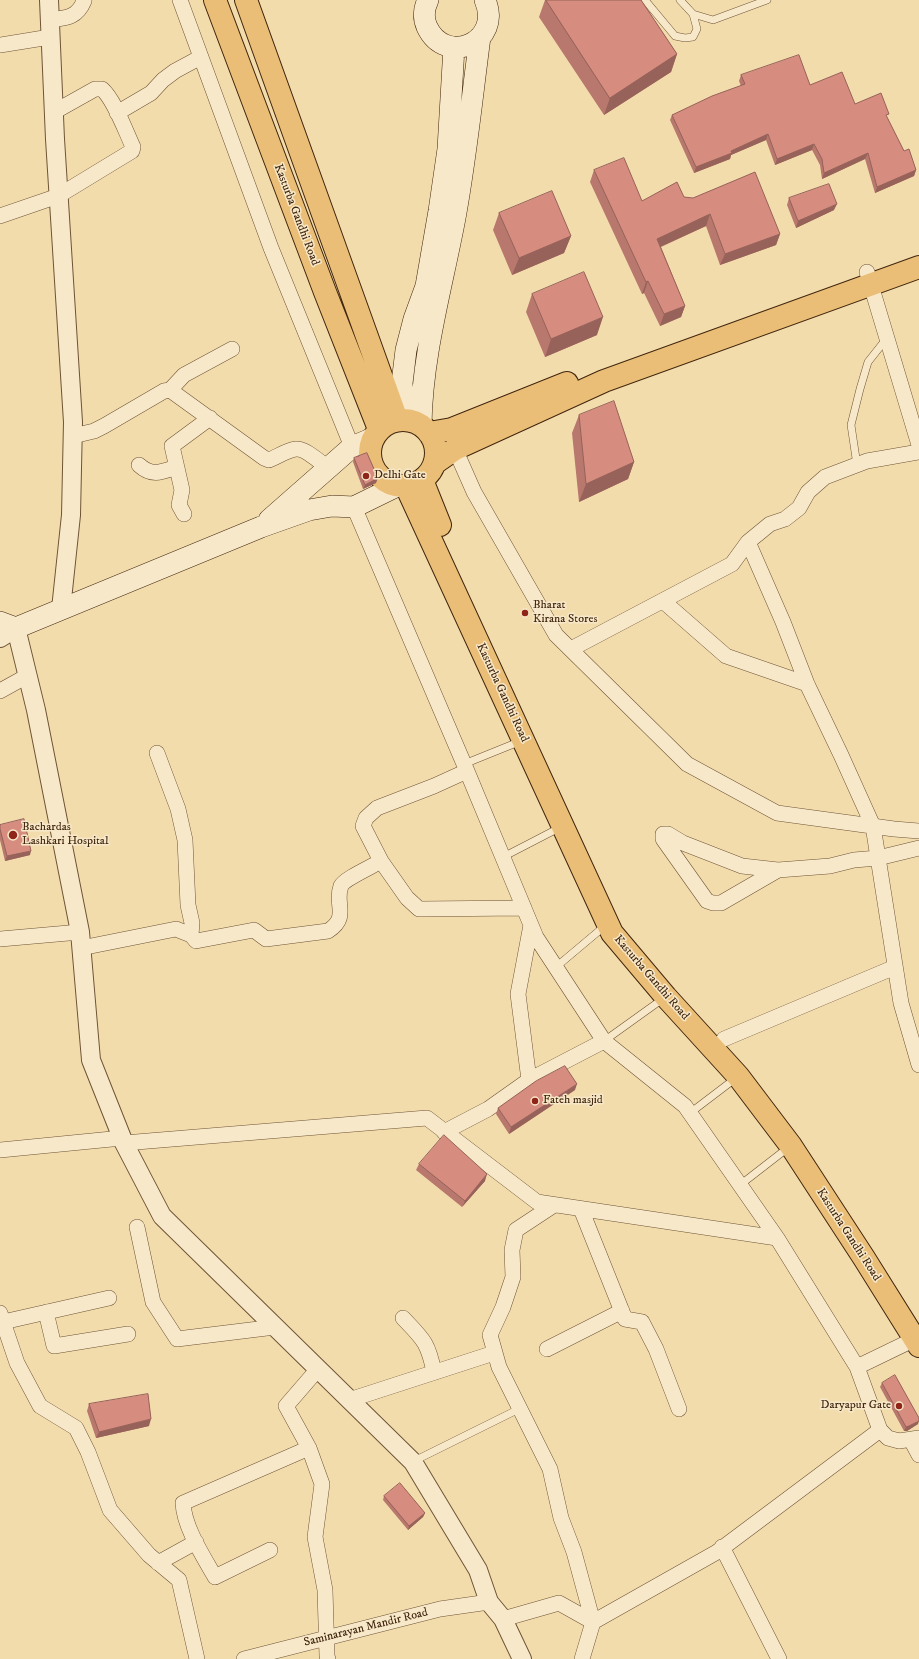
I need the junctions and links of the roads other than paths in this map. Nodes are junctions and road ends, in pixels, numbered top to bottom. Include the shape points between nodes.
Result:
1 (49, 0) edge
2 (85, 0) edge
3 (180, 0) edge
4 (215, 0) edge
5 (246, 0) edge
6 (645, 0) edge
7 (680, 0) edge
8 (767, 0) edge
9 (488, 2) edge
10 (424, 5) edge
11 (693, 14) junction
12 (50, 29) junction
13 (480, 37) junction
14 (0, 45) edge
15 (454, 47) junction
16 (201, 57) junction
17 (54, 112) junction
18 (117, 113) junction
19 (58, 196) junction
20 (0, 216) edge
21 (919, 253) edge
22 (919, 267) edge
23 (869, 278) junction
24 (887, 338) junction
25 (232, 349) dead end
26 (170, 390) junction
27 (210, 418) junction
28 (401, 428) junction
29 (73, 436) junction
30 (919, 445) edge
31 (352, 447) junction
32 (455, 449) junction
33 (919, 452) edge
34 (435, 462) junction
35 (139, 465) dead end
36 (857, 465) junction
37 (176, 467) junction
38 (328, 468) junction
39 (408, 484) junction
40 (354, 507) junction
41 (184, 514) dead end
42 (261, 527) junction
43 (748, 542) junction
44 (663, 601) junction
45 (61, 609) junction
46 (5, 629) edge
47 (571, 649) junction
48 (27, 676) junction
49 (807, 684) junction
50 (0, 691) edge
51 (523, 740) junction
52 (157, 753) dead end
53 (466, 768) junction
54 (563, 826) junction
55 (873, 826) junction
56 (919, 831) edge
57 (919, 848) edge
58 (502, 857) junction
59 (878, 858) junction
60 (381, 861) junction
61 (778, 870) junction
62 (524, 908) junction
63 (607, 923) junction
64 (531, 925) junction
65 (191, 935) junction
66 (0, 939) edge
67 (80, 940) junction
68 (556, 967) junction
69 (895, 967) junction
70 (666, 997) junction
71 (724, 1040) junction
72 (604, 1041) junction
73 (919, 1065) edge
74 (738, 1076) junction
75 (529, 1080) junction
76 (690, 1113) junction
77 (444, 1132) junction
78 (123, 1140) junction
79 (791, 1146) junction
80 (0, 1150) edge
81 (740, 1185) junction
82 (554, 1205) junction
83 (580, 1209) junction
84 (137, 1227) dead end
85 (777, 1238) junction
86 (109, 1298) dead end
87 (622, 1311) junction
88 (46, 1312) junction
89 (1, 1318) edge
90 (403, 1318) dead end
91 (275, 1328) junction
92 (128, 1334) dead end
93 (918, 1336) edge
94 (546, 1349) dead end
95 (494, 1353) junction
96 (857, 1367) junction
97 (318, 1369) junction
98 (434, 1372) junction
99 (349, 1400) junction
100 (520, 1409) junction
101 (679, 1409) dead end
102 (880, 1430) junction
103 (915, 1439) edge
104 (309, 1448) junction
105 (919, 1455) edge
106 (413, 1462) junction
107 (196, 1542) junction
108 (722, 1547) junction
109 (270, 1550) dead end
110 (158, 1563) junction
111 (489, 1602) junction
112 (503, 1619) junction
113 (593, 1622) junction
114 (327, 1638) junction
115 (197, 1659) edge
116 (244, 1659) edge
117 (328, 1659) edge
118 (522, 1659) edge
119 (582, 1659) edge
120 (779, 1659) edge

1 - 12 street
2 - 12 street via 81,10
3 - 16 street
4 - 28 main road, Kasturba Gandhi Road via 328,299
5 - 28 main road, Kasturba Gandhi Road
6 - 11 lane via 674,36 693,37 697,29
7 - 11 lane
8 - 11 lane via 713,20
9 - 13 main road via 487,26
10 - 15 main road via 430,34 446,46
12 - 14 street
12 - 17 street
13 - 15 main road via 467,46
13 - 28 main road via 455,218 426,362 421,403
15 - 28 main road via 448,149 426,286 406,350
16 - 18 street via 175,71 151,93
16 - 31 street via 271,248
17 - 18 street via 98,88 105,92
17 - 19 street
18 - 19 street via 133,147 132,151
19 - 20 street
19 - 29 street
21 - 23 main road
22 - 23 main road
23 - 24 street
23 - 28 main road via 599,370 452,429
23 - 32 main road via 604,381
24 - 30 street
24 - 36 lane via 868,362 860,389 852,425
25 - 26 street via 184,375
26 - 27 street
26 - 29 street via 94,431
27 - 37 street via 172,446
27 - 38 street via 264,458 270,460 299,449 312,455
28 - 31 main road
28 - 34 main road via 434,442
28 - 39 main road via 370,448 370,458 373,468 387,482
29 - 45 street via 71,515
31 - 38 main road
32 - 34 main road
32 - 47 street via 474,492 556,635
33 - 36 street
34 - 39 main road via 430,472
35 - 37 street via 149,472 156,473
36 - 43 street via 825,477 808,492 799,508 785,519 770,524
37 - 41 street via 182,490 179,505
38 - 42 main road
39 - 40 main road
39 - 51 main road, Kasturba Gandhi Road
39 - 71 main road, Kasturba Gandhi Road via 436,516 624,926
40 - 42 main road via 332,506 309,510
40 - 53 street
42 - 45 main road
43 - 44 street via 732,564
43 - 49 street
44 - 47 street
44 - 49 street via 726,656
45 - 46 main road
46 - 48 street
47 - 55 street via 688,764 777,813
48 - 50 street
48 - 67 street
49 - 55 street
51 - 53 lane
51 - 54 main road, Kasturba Gandhi Road
52 - 65 street via 176,802 186,840
53 - 58 street
53 - 60 street via 434,786 377,808 366,818 364,826
54 - 58 lane
54 - 63 main road, Kasturba Gandhi Road
55 - 56 street
55 - 59 street
57 - 59 street
58 - 62 street
59 - 61 street via 830,866
59 - 69 street
60 - 62 street via 407,898 419,909
60 - 65 street via 346,880 341,886 340,916 336,927 328,931 266,939 254,930 196,941
61 - 61 street via 742,866 663,834 663,839 707,901 713,904 722,903
62 - 64 street
63 - 68 lane
63 - 70 main road, Kasturba Gandhi Road via 612,933
64 - 68 street
64 - 75 street via 518,994
65 - 67 street via 176,929
66 - 67 street
67 - 78 street via 91,1060
68 - 72 street
69 - 71 street
69 - 73 street via 901,1003
70 - 72 lane
70 - 74 main road, Kasturba Gandhi Road
71 - 93 main road, Kasturba Gandhi Road via 749,1068 802,1138 876,1250
72 - 75 street
72 - 76 street via 685,1106
74 - 76 lane
74 - 79 main road, Kasturba Gandhi Road
75 - 77 street via 488,1109
76 - 81 street
77 - 78 street via 427,1118
77 - 82 street via 537,1202
78 - 80 street
78 - 91 street via 162,1216
79 - 81 lane
79 - 93 main road, Kasturba Gandhi Road
81 - 85 street
82 - 83 street
82 - 95 street via 516,1230 512,1250 514,1277 490,1335
83 - 85 street
83 - 87 street
84 - 91 street via 152,1302 177,1339
85 - 96 street
86 - 88 street
87 - 94 street
87 - 101 street via 625,1319 642,1322 656,1349
88 - 89 street
88 - 92 street via 54,1346
89 - 110 street via 17,1363 40,1406 76,1428 110,1510
90 - 98 street via 426,1343
91 - 97 street
93 - 96 street
95 - 98 street
95 - 100 street
96 - 102 street
97 - 99 street
97 - 104 street via 286,1406
98 - 99 street
99 - 106 street
100 - 106 lane
100 - 113 street via 550,1469 561,1518 574,1552
102 - 103 street via 888,1438 899,1441
102 - 108 street
103 - 105 street
104 - 107 street via 183,1503 183,1511
104 - 114 street via 322,1484 315,1538 325,1590
106 - 111 street via 478,1570
107 - 109 street via 215,1577
107 - 110 street
108 - 113 street
108 - 120 street
110 - 115 street via 179,1580
111 - 112 street
111 - 114 street, Saminarayan Mandir Road via 440,1609
112 - 113 street via 559,1603
112 - 118 street
113 - 119 street
114 - 116 street, Saminarayan Mandir Road
114 - 117 street

